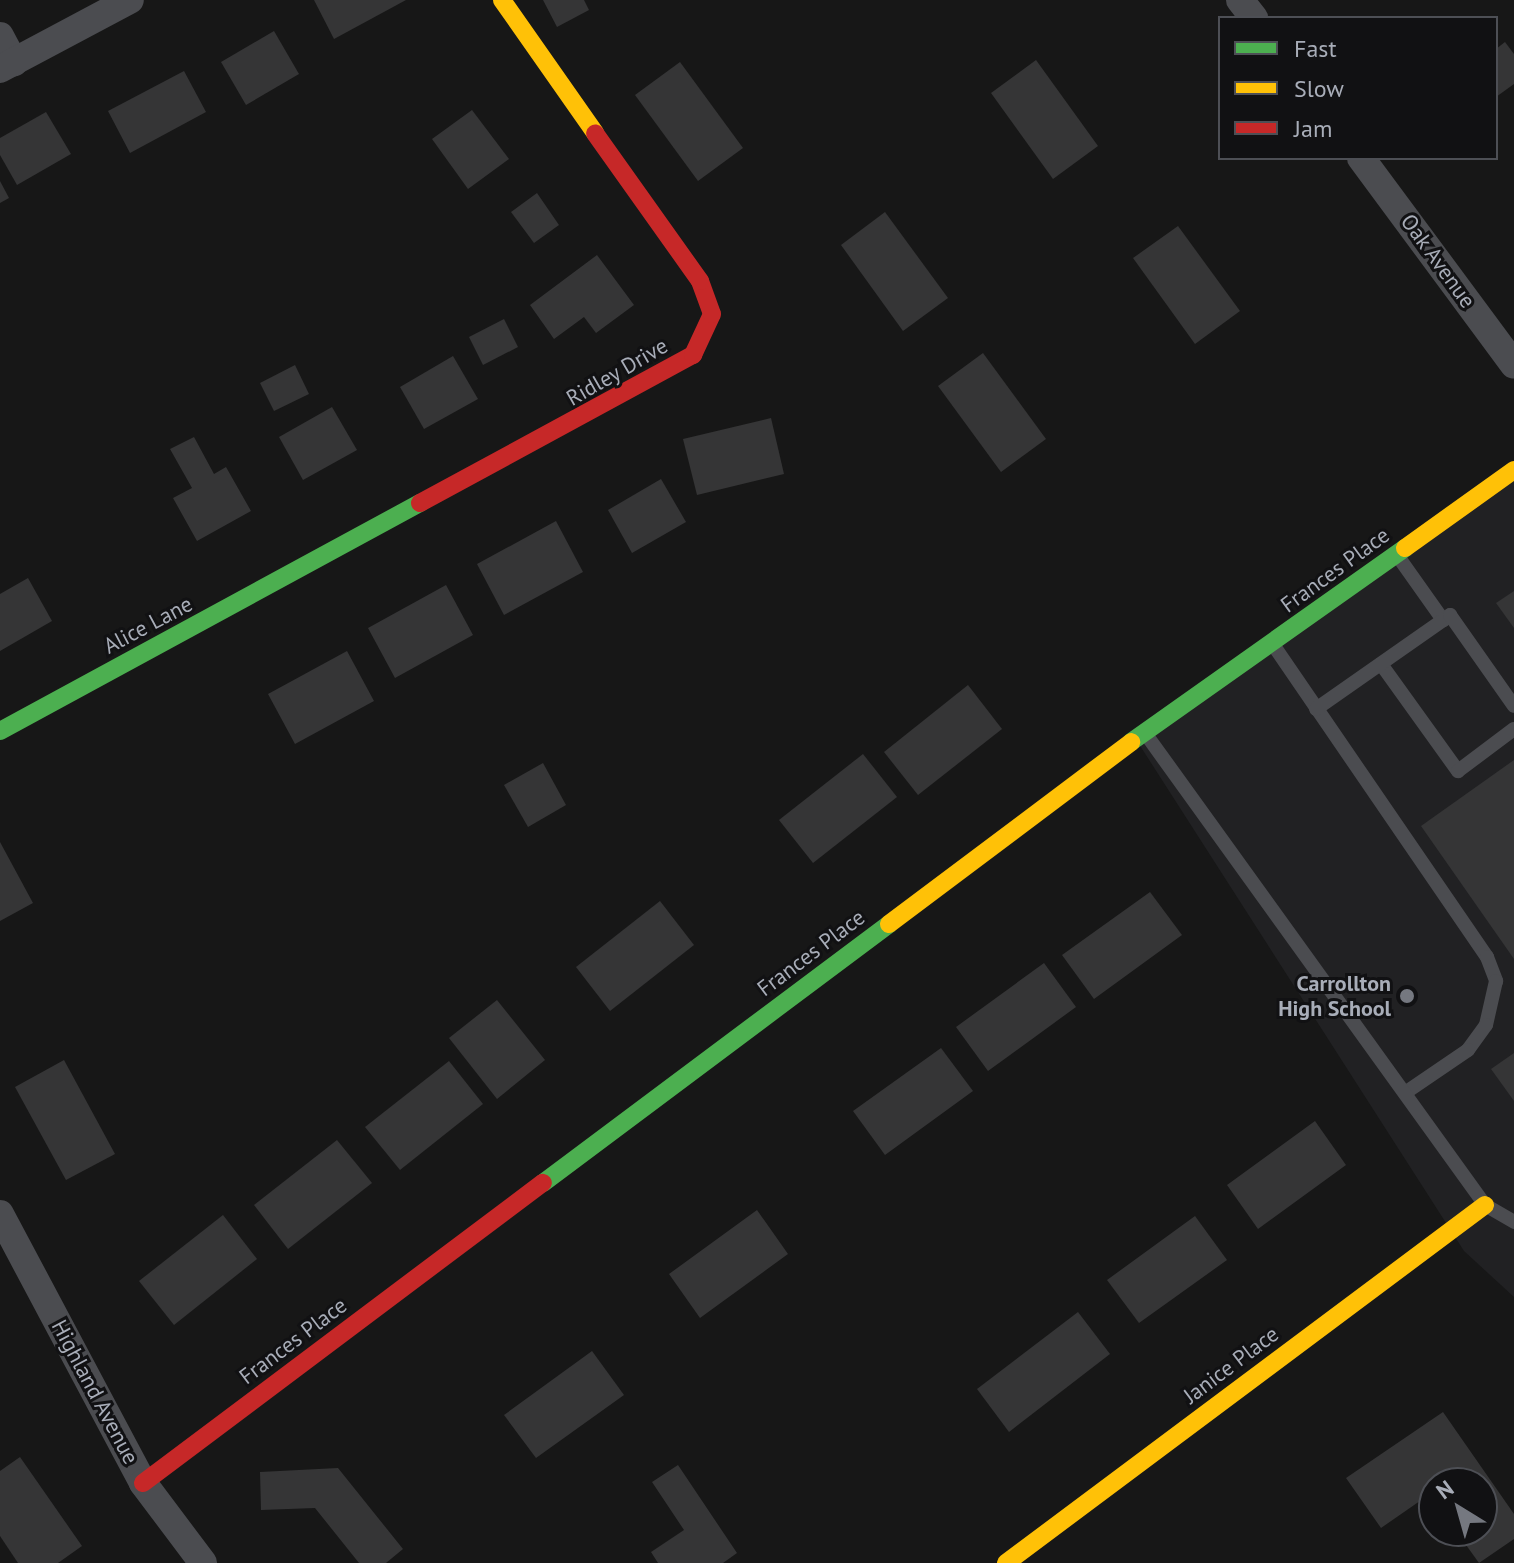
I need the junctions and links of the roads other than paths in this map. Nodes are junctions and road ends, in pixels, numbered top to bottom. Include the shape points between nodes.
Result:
1 (130, 0) edge
2 (502, 0) edge
3 (1240, 0) edge
4 (1252, 16) edge
5 (0, 36) edge
6 (7, 65) edge
7 (1362, 160) edge
8 (1514, 365) edge
9 (1514, 470) edge
10 (1397, 555) junction
11 (319, 561) joint
12 (1443, 620) junction
13 (1273, 645) junction
14 (1381, 664) junction
15 (1514, 706) edge
16 (1316, 709) junction
17 (1514, 729) edge
18 (0, 731) edge
19 (1144, 733) junction
20 (1405, 1093) junction
21 (1485, 1205) junction
22 (0, 1214) edge
23 (1514, 1222) edge
24 (143, 1483) junction
25 (203, 1563) edge
26 (1006, 1563) edge

1 - 6 street
2 - 11 street, Ridley Drive via 647,199 700,281 712,314 693,355
3 - 4 street
5 - 6 street
7 - 8 street, Oak Avenue
9 - 10 street, Frances Place
10 - 12 lane
10 - 13 street, Frances Place
11 - 18 street, Alice Lane
12 - 14 lane
12 - 15 lane via 1450,615
13 - 16 lane
13 - 19 street, Frances Place
14 - 16 lane
14 - 17 lane via 1458,771
16 - 20 lane via 1487,957 1496,981 1486,1025 1468,1050
19 - 20 lane
19 - 24 street, Frances Place
20 - 21 lane
21 - 23 lane
21 - 26 street, Janice Place
22 - 24 street, Highland Avenue
24 - 25 street, Highland Avenue

